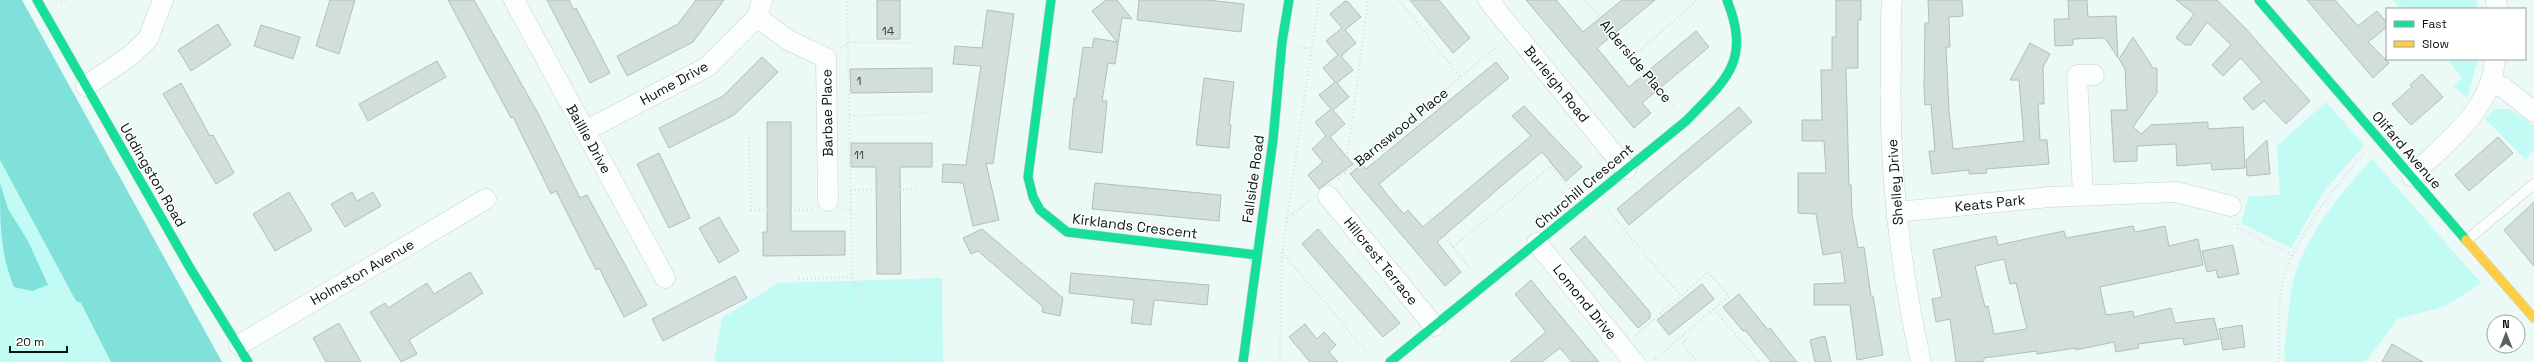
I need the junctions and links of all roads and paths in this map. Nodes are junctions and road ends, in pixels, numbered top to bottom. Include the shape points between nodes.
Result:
1 (37, 0) edge
2 (163, 0) edge
3 (514, 0) edge
4 (847, 0) edge
5 (1051, 0) edge
6 (1288, 0) edge
7 (1319, 0) edge
8 (1368, 0) edge
9 (1399, 0) edge
10 (1488, 0) edge
11 (1585, 0) edge
12 (1698, 0) edge
13 (1727, 0) edge
14 (1892, 0) edge
15 (2259, 0) edge
16 (2407, 0) edge
17 (2416, 8) edge
18 (759, 9) edge
19 (1514, 32) junction
20 (849, 42) junction
21 (916, 43) dead end
22 (1632, 57) junction
23 (2495, 60) edge
24 (2094, 75) dead end
25 (1461, 78) junction
26 (2492, 84) junction
27 (86, 86) junction
28 (927, 112) dead end
29 (2534, 112) edge
30 (849, 116) junction
31 (1686, 121) junction
32 (585, 132) junction
33 (749, 138) dead end
34 (2378, 138) junction
35 (1626, 169) junction
36 (1345, 173) junction
37 (2412, 176) junction
38 (2534, 184) edge
39 (918, 189) dead end
40 (851, 190) junction
41 (1324, 193) junction
42 (1594, 195) junction
43 (2083, 195) junction
44 (486, 199) dead end
45 (1584, 204) junction
46 (2231, 206) joint
47 (831, 207) junction
48 (851, 210) junction
49 (1897, 212) junction
50 (1430, 218) dead end
51 (1286, 219) junction
52 (2467, 240) junction
53 (1537, 243) junction
54 (1453, 247) junction
55 (1282, 252) junction
56 (1257, 255) junction
57 (2294, 256) junction
58 (852, 277) junction
59 (665, 278) dead end
60 (799, 279) dead end
61 (1483, 286) junction
62 (1681, 296) junction
63 (1714, 309) junction
64 (2534, 318) edge
65 (1434, 326) junction
66 (1683, 336) junction
67 (238, 345) junction
68 (1622, 347) junction
69 (1366, 351) dead end
70 (248, 362) edge
71 (909, 362) edge
72 (1243, 362) edge
73 (1280, 362) edge
74 (1390, 362) edge
75 (1634, 362) edge
76 (1652, 362) edge
77 (1697, 362) edge
78 (1759, 362) edge
79 (1921, 362) edge
80 (2278, 362) edge

1 - 27 street, Uddingston Road
2 - 27 street via 148,39 130,56
3 - 32 street, Baillie Drive
4 - 20 path
5 - 56 street, Kirklands Crescent via 1028,177 1032,200 1043,215 1067,232
6 - 56 street, Fallside Road via 1273,140
7 - 51 path
8 - 36 path
9 - 25 path
10 - 19 street, Burleigh Road
11 - 22 path, Alderside Place
12 - 22 path
13 - 31 street, Churchill Crescent via 1737,20 1738,47 1729,76
14 - 49 street, Shelley Drive via 1890,88 1893,179
15 - 34 street, Olifard Avenue
16 - 17 path
18 - 32 street, Hume Drive via 707,67
18 - 47 street, Barbae Place via 788,40 826,58
19 - 25 path, Barnswood Place
19 - 35 street, Burleigh Road
20 - 21 path
20 - 30 path
22 - 31 path, Alderside Place
23 - 26 street
24 - 43 street via 2077,75
25 - 36 path, Barnswood Place
26 - 29 street via 2503,87
26 - 37 street via 2479,109
27 - 67 street, Uddingston Road via 190,268
28 - 30 path
30 - 40 path
31 - 35 street, Churchill Crescent
32 - 59 street, Baillie Drive
33 - 47 path via 751,210
34 - 37 street, Olifard Avenue
34 - 57 path via 2328,195
35 - 42 street, Churchill Crescent
36 - 41 path, Barnswood Place
37 - 52 street, Olifard Avenue
38 - 52 lane
39 - 40 path
40 - 48 path
41 - 51 path, Barnswood Place
41 - 65 street, Hillcrest Terrace
42 - 45 street, Churchill Crescent
42 - 62 path
43 - 46 street, Keats Park via 2176,192
43 - 49 street, Keats Park
44 - 67 street, Holmston Avenue
45 - 53 street, Churchill Crescent
45 - 54 path via 1551,166
46 - 57 path via 2238,228
47 - 48 path
47 - 48 path
48 - 58 path
49 - 79 street, Shelley Drive via 1906,291
50 - 54 path
51 - 55 path
52 - 64 street, Olifard Avenue
53 - 61 street, Churchill Crescent
53 - 68 street, Lomond Drive
54 - 61 path
55 - 69 path
55 - 73 path
56 - 72 street, Fallside Road
57 - 80 path via 2285,274 2279,314
58 - 60 path
58 - 71 path via 875,326
61 - 65 street, Churchill Crescent
62 - 63 path via 1708,272 1729,296
62 - 68 path
63 - 66 path
63 - 78 path
65 - 74 street, Churchill Crescent
66 - 76 path
66 - 77 path via 1687,339 1682,343
67 - 70 street, Uddingston Road
68 - 75 street, Lomond Drive

